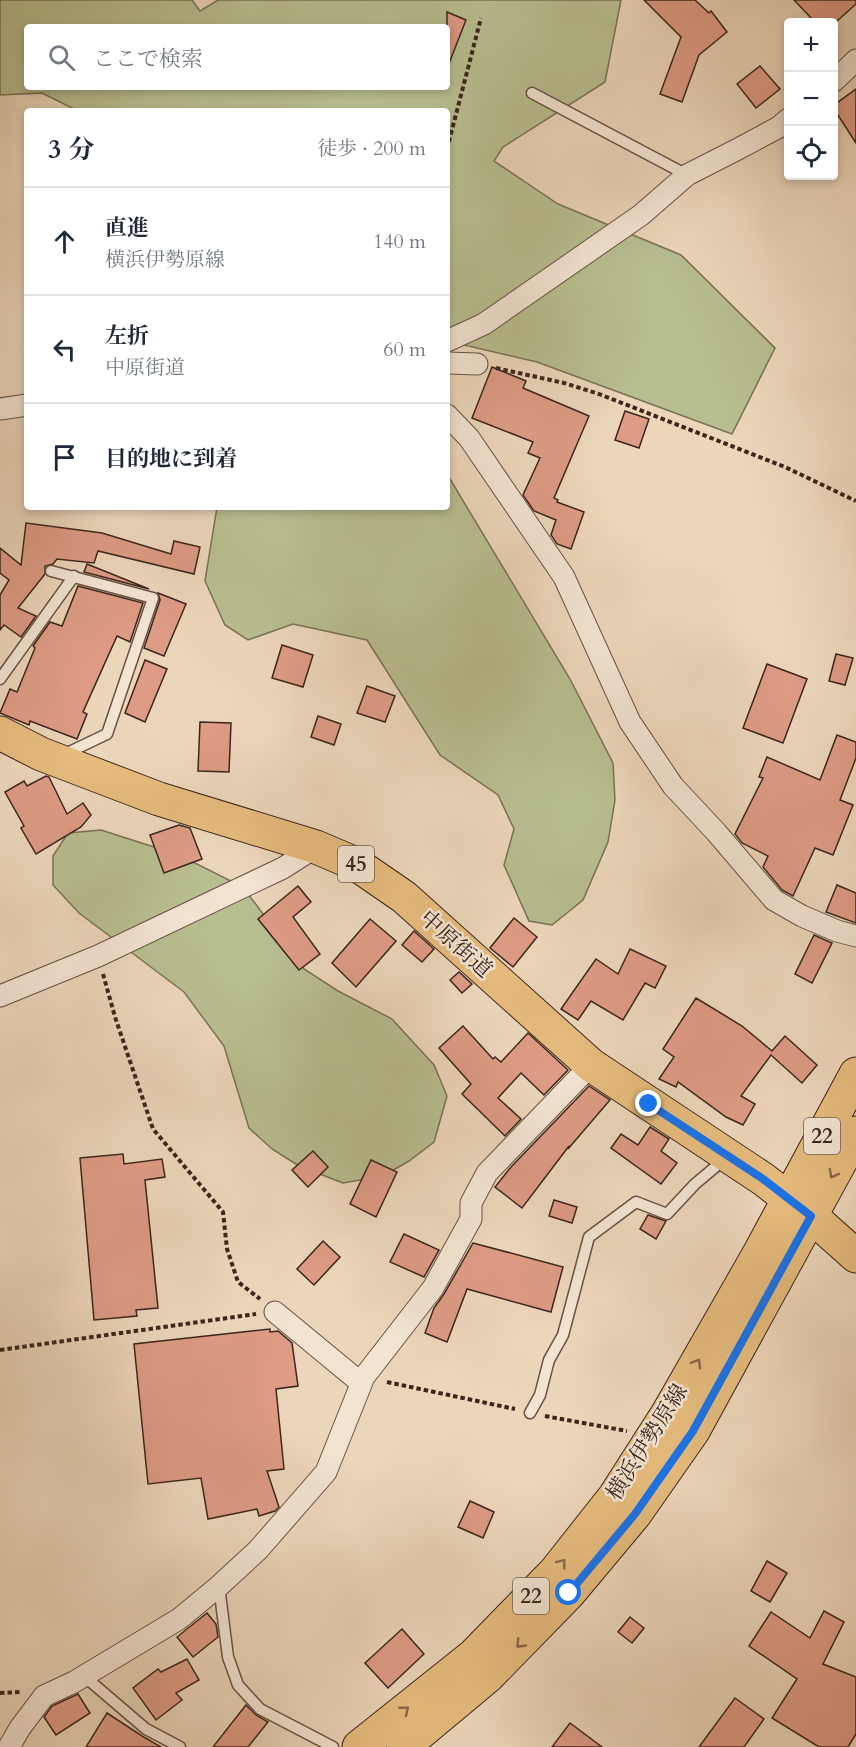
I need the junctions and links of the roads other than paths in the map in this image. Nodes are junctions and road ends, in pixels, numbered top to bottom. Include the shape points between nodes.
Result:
1 (856, 60) edge
2 (838, 77) edge
3 (532, 93) dead end
4 (784, 123) edge
5 (687, 175) junction
6 (450, 339) edge
7 (450, 363) edge
8 (477, 364) road end
9 (24, 405) edge
10 (0, 409) edge
11 (450, 418) edge
12 (51, 571) dead end
13 (74, 576) junction
14 (0, 680) edge
15 (0, 733) edge
16 (55, 759) junction
17 (316, 847) junction
18 (856, 936) edge
19 (0, 996) edge
20 (591, 1065) junction
21 (856, 1074) edge
22 (856, 1133) edge
23 (728, 1156) junction
24 (800, 1207) junction
25 (856, 1256) edge
26 (275, 1311) road end
27 (363, 1380) junction
28 (530, 1413) road end
29 (219, 1586) junction
30 (84, 1676) junction
31 (9, 1747) edge
32 (180, 1747) edge
33 (333, 1747) edge
34 (359, 1747) edge
35 (403, 1747) edge

1 - 2 street
3 - 5 lane
4 - 5 street
5 - 6 street via 641,215 484,324
7 - 8 street
9 - 10 street
11 - 18 street via 469,438 564,578 630,722 673,786 774,900 802,916
12 - 13 lane
13 - 14 lane
13 - 16 lane via 153,598 107,734
15 - 16 main road, 中原街道 / 45
16 - 17 main road, 中原街道 / 45 via 159,799
17 - 19 street via 283,868 98,956
17 - 20 main road, 中原街道 / 45 via 356,864 404,897
20 - 23 main road, 中原街道 / 45
20 - 27 street via 487,1173 471,1203 471,1219 432,1288
21 - 24 main road, 横浜伊勢原線 / 22
22 -> 24 main road, 横浜伊勢原線 / 22
23 - 24 main road, 中原街道 / 45
23 - 28 lane via 667,1214 636,1202 589,1237 563,1335 549,1360 540,1395
24 - 25 main road, 中原街道 / 45
34 -> 24 main road, 横浜伊勢原線 / 22 via 472,1656 555,1572 615,1496 654,1436 759,1254
24 -> 35 main road, 横浜伊勢原線 / 22 via 693,1431 635,1514 569,1593 488,1676
26 - 27 street
27 - 29 street via 326,1472 258,1550
29 - 30 street via 179,1619
29 - 33 lane via 228,1657 238,1685 260,1709
30 - 31 street via 44,1696
30 - 32 lane via 146,1728

